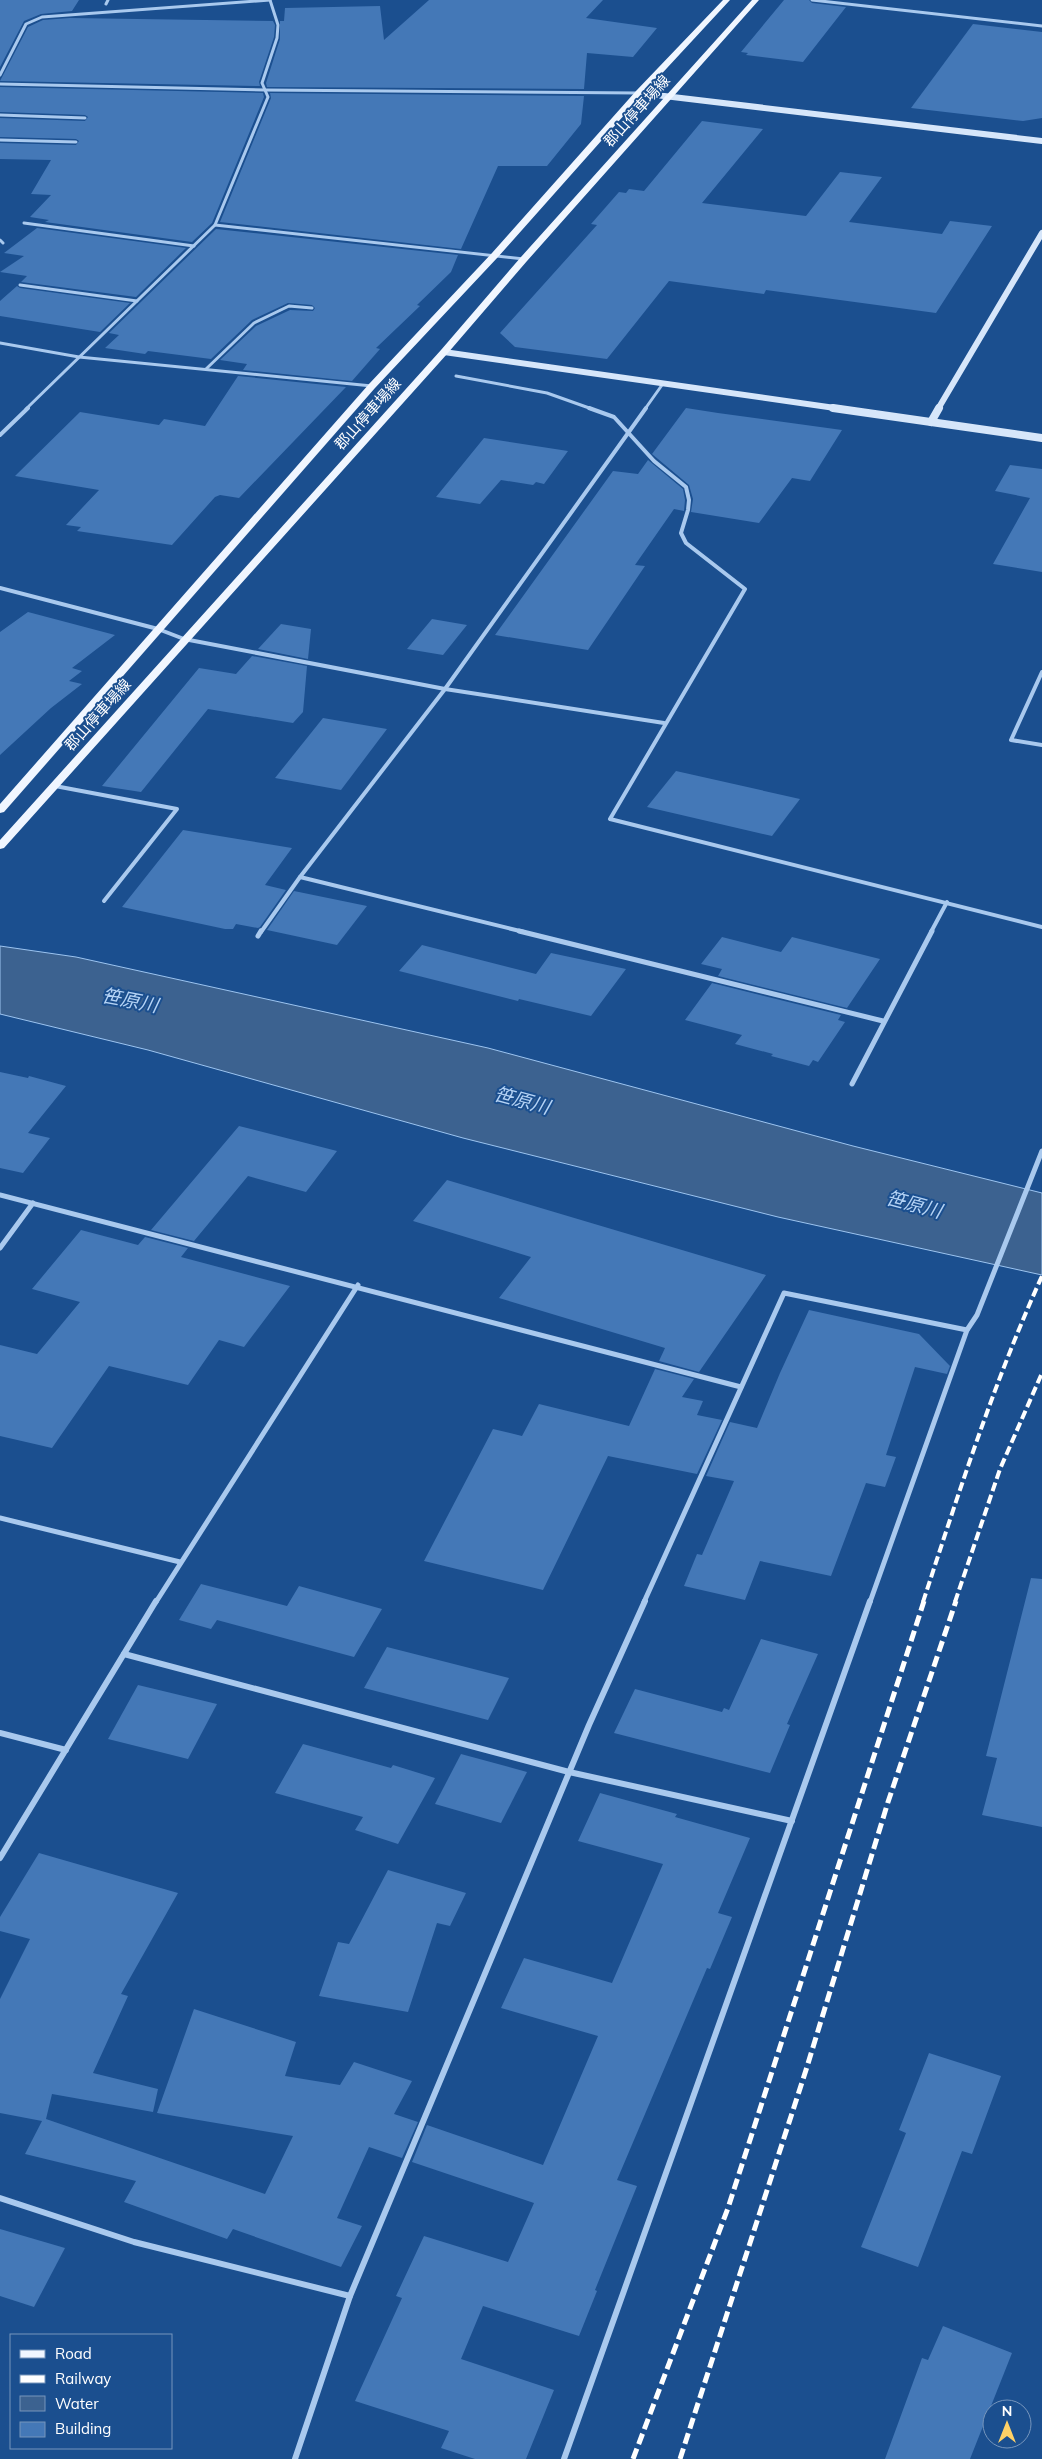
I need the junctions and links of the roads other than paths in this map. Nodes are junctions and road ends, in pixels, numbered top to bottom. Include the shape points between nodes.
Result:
1 (270, 0) edge
2 (727, 0) edge
3 (756, 0) edge
4 (812, 0) edge
5 (1042, 26) edge
6 (0, 75) edge
7 (0, 84) edge
8 (265, 90) junction
9 (639, 93) junction
10 (668, 98) junction
11 (0, 115) edge
12 (85, 118) dead end
13 (0, 140) edge
14 (1042, 141) edge
15 (76, 142) dead end
16 (24, 223) dead end
17 (215, 225) junction
18 (1042, 233) edge
19 (0, 240) edge
20 (3, 244) dead end
21 (194, 246) junction
22 (495, 255) junction
23 (524, 259) junction
24 (20, 285) dead end
25 (137, 301) junction
26 (312, 308) dead end
27 (0, 343) edge
28 (444, 352) junction
29 (79, 357) junction
30 (206, 369) junction
31 (456, 376) dead end
32 (662, 385) junction
33 (372, 386) junction
34 (931, 422) junction
35 (628, 433) junction
36 (0, 435) edge
37 (1042, 438) edge
38 (0, 588) edge
39 (158, 629) junction
40 (184, 639) junction
41 (1042, 672) edge
42 (445, 689) junction
43 (664, 723) junction
44 (1042, 745) edge
45 (53, 786) junction
46 (0, 810) edge
47 (0, 846) edge
48 (300, 877) junction
49 (104, 901) dead end
50 (948, 902) junction
51 (1042, 927) edge
52 (258, 936) dead end
53 (883, 1021) junction
54 (852, 1084) dead end
55 (1042, 1151) edge
56 (0, 1195) edge
57 (33, 1203) junction
58 (0, 1248) edge
59 (358, 1285) junction
60 (967, 1330) junction
61 (741, 1387) junction
62 (0, 1518) edge
63 (180, 1562) junction
64 (124, 1654) junction
65 (0, 1733) edge
66 (66, 1750) junction
67 (569, 1772) junction
68 (792, 1821) junction
69 (0, 1858) edge
70 (0, 2198) edge
71 (350, 2296) junction
72 (295, 2459) edge
73 (564, 2459) edge

1 - 6 street via 42,17 26,24
1 - 8 street via 278,26 262,83
2 - 9 main road, 郡山停車場線
3 - 10 main road, 郡山停車場線
4 - 5 street
7 - 8 street
8 - 9 street
8 - 17 street via 268,97 262,117
9 - 10 street
9 - 22 main road, 郡山停車場線
10 - 14 street
10 - 23 main road, 郡山停車場線
11 - 12 street
13 - 15 street
16 - 21 street
17 - 21 street
17 - 22 street
18 - 34 street
19 - 20 street
21 - 25 street
22 - 23 street
22 - 33 main road, 郡山停車場線
23 - 28 main road, 郡山停車場線
24 - 25 street
25 - 29 street
26 - 30 street via 289,306 254,323
27 - 29 street
28 - 32 street
28 - 40 main road, 郡山停車場線
29 - 30 street
29 - 36 street
30 - 33 street
31 - 35 street via 555,395 614,417
32 - 34 street
32 - 35 street
33 - 39 main road, 郡山停車場線
34 - 37 street
35 - 42 street
35 - 43 street via 654,461 686,487 689,500 682,538 745,589
38 - 39 street
39 - 40 street
39 - 46 main road, 郡山停車場線
40 - 42 street
40 - 45 main road, 郡山停車場線
41 - 44 street via 1011,740
42 - 43 street
42 - 48 street
43 - 50 street via 610,819
45 - 47 main road, 郡山停車場線
45 - 49 street via 177,809
48 - 52 street
48 - 53 street
50 - 51 street
50 - 53 street
53 - 54 street
55 - 60 street via 977,1315
56 - 57 street
57 - 58 street
57 - 59 street
59 - 61 street via 434,1308
59 - 63 street
60 - 61 street via 784,1293
60 - 68 street
61 - 67 street
62 - 63 street
63 - 64 street
64 - 66 street
64 - 67 street
65 - 66 street
66 - 69 street
67 - 68 street
67 - 71 street
68 - 73 street
70 - 71 street via 134,2242
71 - 72 street

